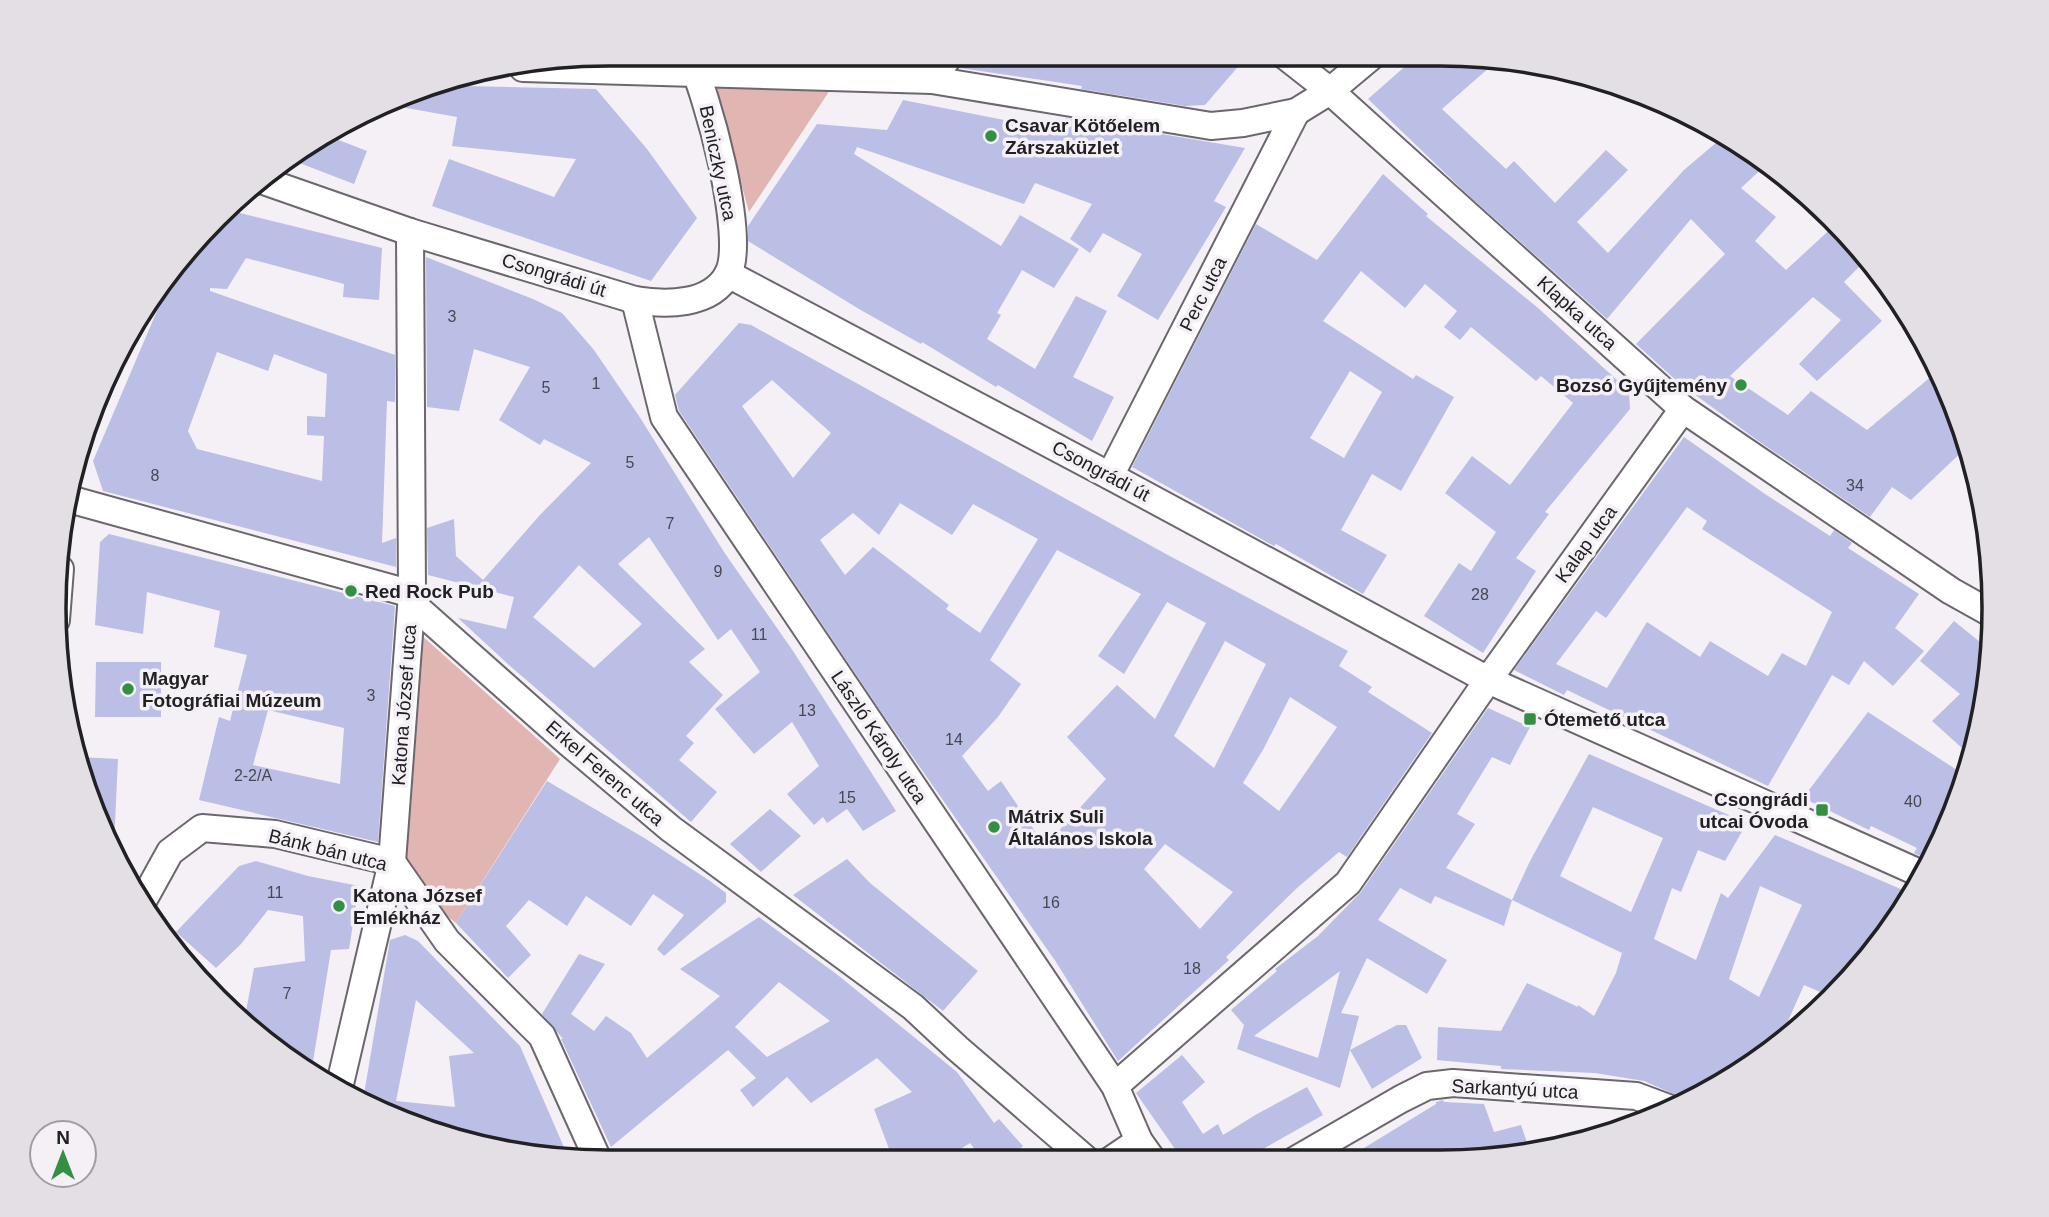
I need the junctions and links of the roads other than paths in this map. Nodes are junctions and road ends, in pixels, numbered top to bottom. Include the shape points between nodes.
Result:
1 (694, 66) edge
2 (723, 66) edge
3 (942, 66) edge
4 (1298, 66) edge
5 (1360, 66) edge
6 (932, 80) junction
7 (1330, 91) junction
8 (1296, 112) junction
9 (273, 184) edge
10 (410, 232) junction
11 (729, 274) junction
12 (635, 300) junction
13 (1683, 409) junction
14 (1110, 476) junction
15 (77, 501) edge
16 (412, 594) junction
17 (1982, 608) edge
18 (1488, 680) junction
19 (392, 862) junction
20 (1915, 871) edge
21 (147, 893) edge
22 (341, 1080) edge
23 (1115, 1086) junction
24 (1658, 1105) edge
25 (594, 1150) edge
26 (1076, 1150) edge
27 (1147, 1150) edge
28 (1311, 1150) edge

1 - 11 street, Beniczky utca via 723,172 733,230
2 - 6 street
3 - 6 street
4 - 7 street, Klapka utca
5 - 7 street
6 - 8 street via 1211,126
7 - 8 street
7 - 13 street, Klapka utca
8 - 14 street, Perc utca
9 - 10 street, Csongrádi út
10 - 12 street, Csongrádi út
10 - 16 street, Katona József utca
11 - 12 street, Csongrádi út via 713,290 687,300
11 - 14 street, Csongrádi út
12 - 23 street, László Károly utca via 664,417
13 - 17 street, Klapka utca
13 - 18 street, Kalap utca
14 - 18 street, Csongrádi út
15 - 16 street
16 - 19 street, Katona József utca
16 - 26 street, Erkel Ferenc utca via 418,609 671,829 913,1007
18 - 20 street, Csongrádi út
18 - 23 street via 1348,883
19 - 21 street, Bánk bán utca via 275,834 202,828 170,852
19 - 22 street, Katona József utca
19 - 25 street, Bánk bán utca via 447,941 542,1036
23 - 27 street, László Károly utca
24 - 28 street, Sarkantyú utca via 1636,1097 1453,1083 1427,1086

